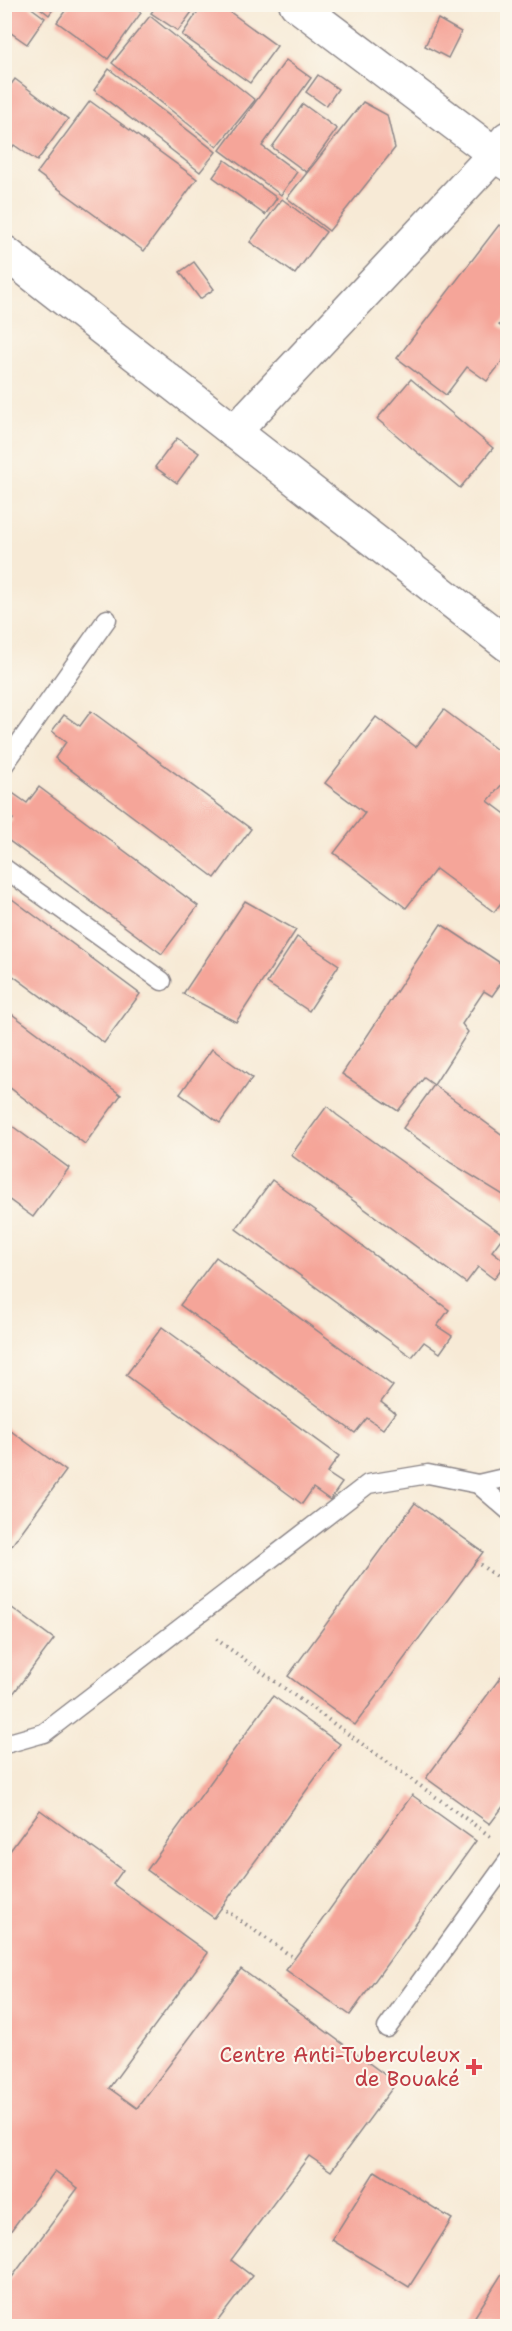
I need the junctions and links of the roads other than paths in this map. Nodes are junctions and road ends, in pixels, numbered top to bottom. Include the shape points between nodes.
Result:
1 (297, 4) edge
2 (503, 152) edge
3 (4, 252) edge
4 (234, 432) junction
5 (106, 619) dead end
6 (507, 645) edge
7 (4, 765) edge
8 (4, 868) edge
9 (162, 981) dead end
10 (507, 1477) edge
11 (478, 1484) junction
12 (507, 1510) edge
13 (4, 1741) edge
14 (507, 1861) edge
15 (387, 2028) dead end

1 - 2 street
2 - 4 street
3 - 4 street
4 - 6 street
5 - 7 lane
8 - 9 lane
10 - 11 lane
11 - 12 lane
11 - 13 lane via 428,1474 368,1484 44,1733
14 - 15 lane

